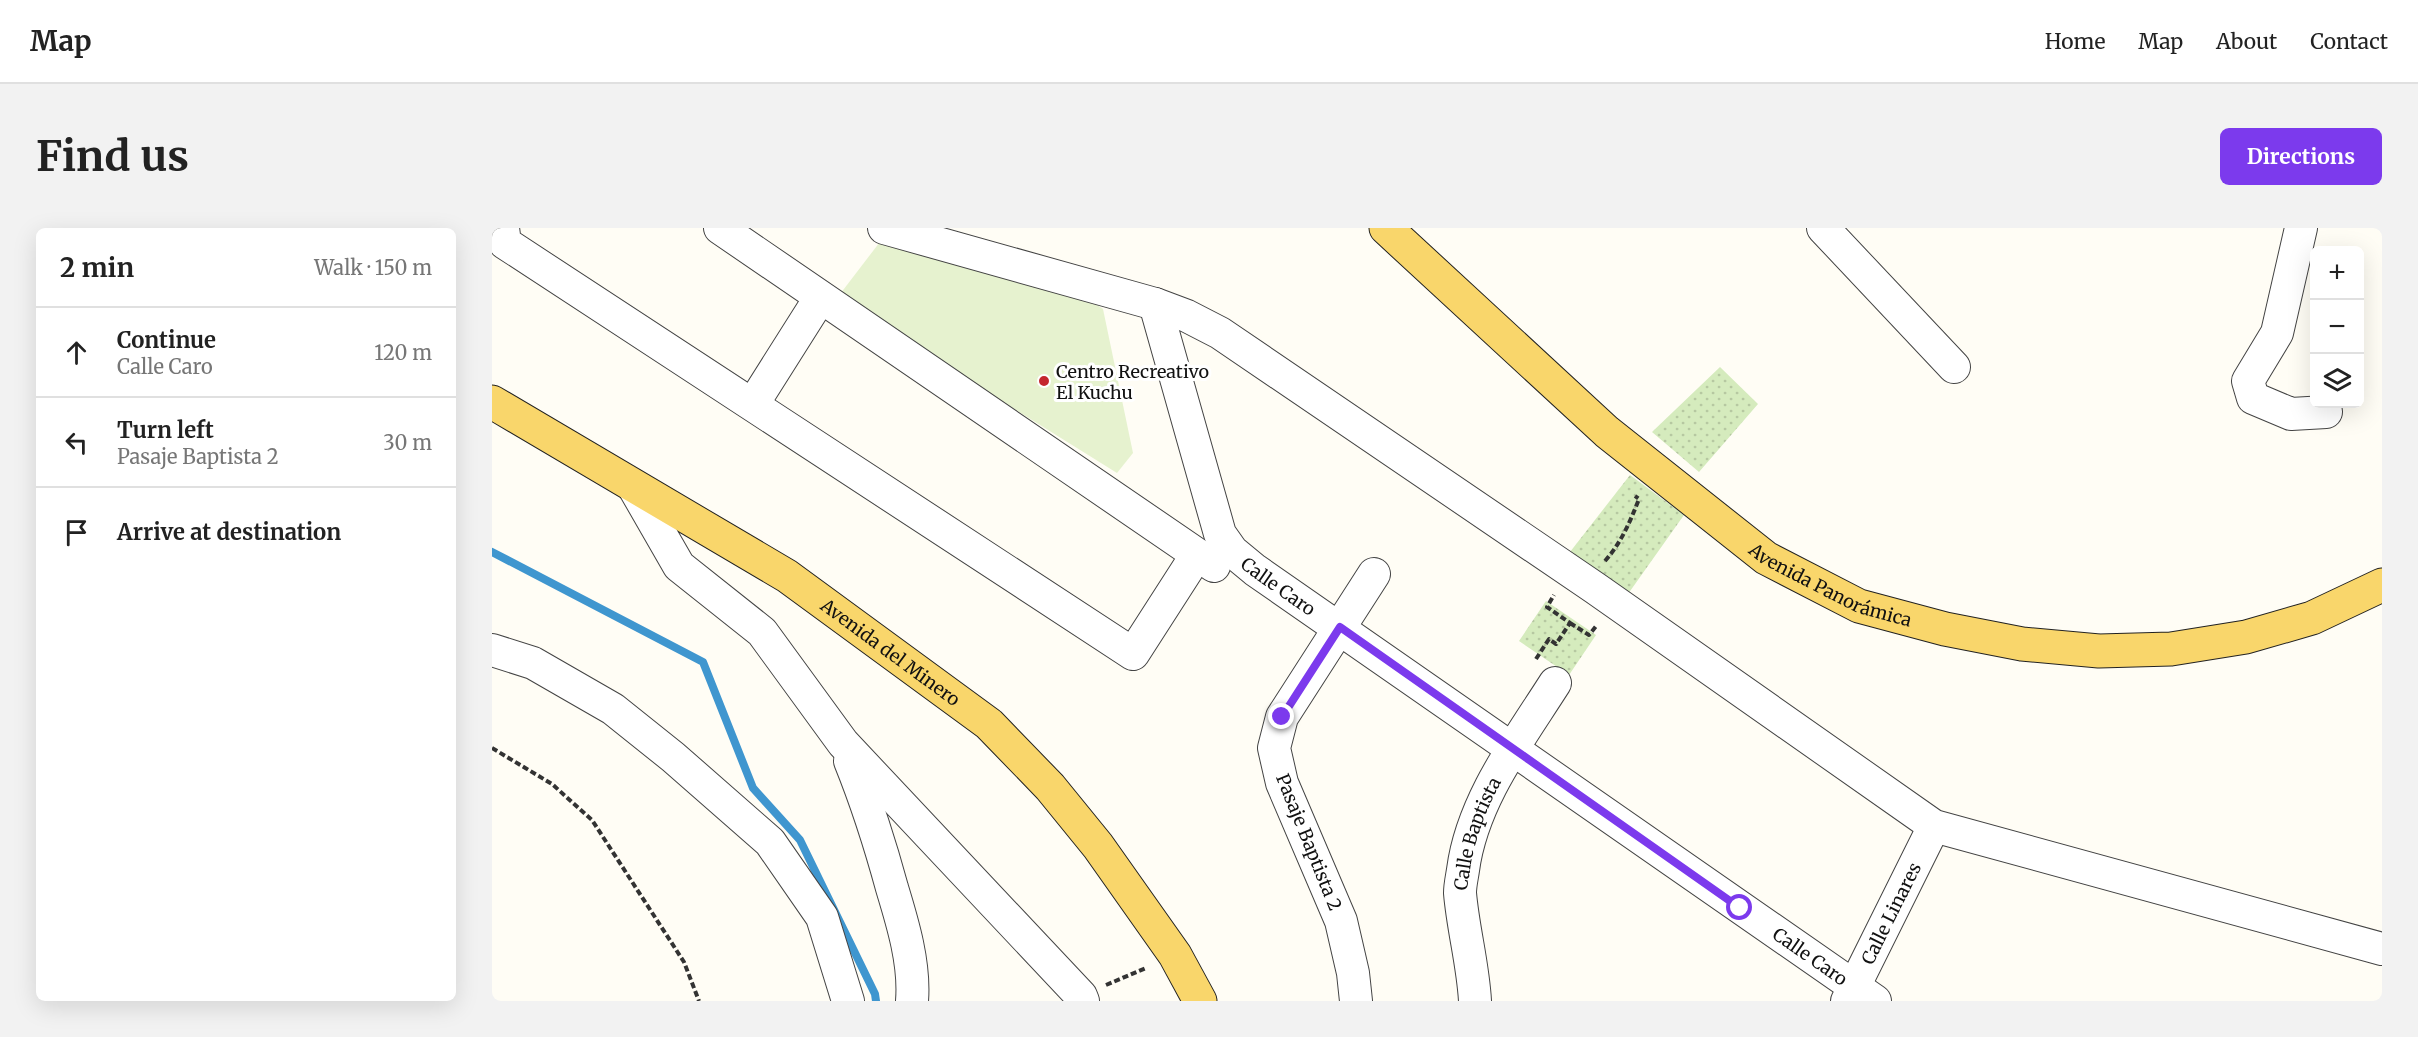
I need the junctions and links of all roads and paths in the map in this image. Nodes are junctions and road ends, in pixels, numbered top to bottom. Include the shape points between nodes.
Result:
1 (503, 228) edge
2 (720, 228) edge
3 (884, 228) edge
4 (1386, 228) edge
5 (1823, 228) edge
6 (2301, 228) edge
7 (820, 298) junction
8 (1155, 304) junction
9 (1954, 367) dead end
10 (492, 402) edge
11 (753, 404) junction
12 (2326, 412) dead end
13 (633, 486) junction
14 (1632, 494) dead end
15 (1615, 550) dead end
16 (1196, 556) junction
17 (1255, 570) junction
18 (1374, 574) dead end
19 (2382, 585) edge
20 (1546, 607) dead end
21 (1570, 623) junction
22 (1340, 627) junction
23 (1589, 635) dead end
24 (1556, 644) dead end
25 (492, 650) edge
26 (1555, 683) dead end
27 (843, 743) junction
28 (492, 748) edge
29 (1512, 749) junction
30 (1934, 826) junction
31 (2382, 949) edge
32 (1176, 955) junction
33 (1859, 996) edge
34 (1079, 999) edge
35 (699, 1001) edge
36 (848, 1001) edge
37 (912, 1001) edge
38 (1200, 1001) edge
39 (1356, 1001) edge
40 (1475, 1001) edge

1 - 11 street via 505,243
2 - 7 street
3 - 8 street
4 - 19 main road, Avenida Panorámica via 1607,432 1766,558 1859,606 2022,644 2099,651 2171,649 2246,636 2312,618
5 - 9 street
6 - 12 street via 2277,333 2248,381 2253,398 2291,414
7 - 11 street
7 - 16 street
8 - 17 street, Calle Caro via 1220,534 1232,551
8 - 30 street via 1220,333 1595,588
10 - 13 main road, Avenida del Minero
11 - 16 street via 1133,654
13 - 27 street via 680,566 762,632
13 - 32 main road, Avenida del Minero via 787,576 989,724 1050,787 1098,846
14 - 15 path via 1639,499
16 - 17 street via 1235,573
17 - 22 street, Calle Caro
18 - 22 street, Pasaje Baptista 2
20 - 21 path
21 - 23 path
21 - 24 path
22 - 29 street, Calle Caro
22 - 39 street, Pasaje Baptista 2 via 1282,717 1274,748 1282,783 1341,921
25 - 36 street via 533,663 613,710 770,842 822,918
26 - 29 street, Calle Baptista
27 - 34 street
27 - 37 street via 871,813 903,923 914,985
28 - 35 path via 552,784 592,820 684,962
29 - 33 street, Calle Caro
29 - 40 street, Calle Baptista via 1482,803 1466,850 1460,891 1474,971
30 - 31 street
30 - 33 street, Calle Linares
32 - 34 path
32 - 38 main road, Avenida del Minero

